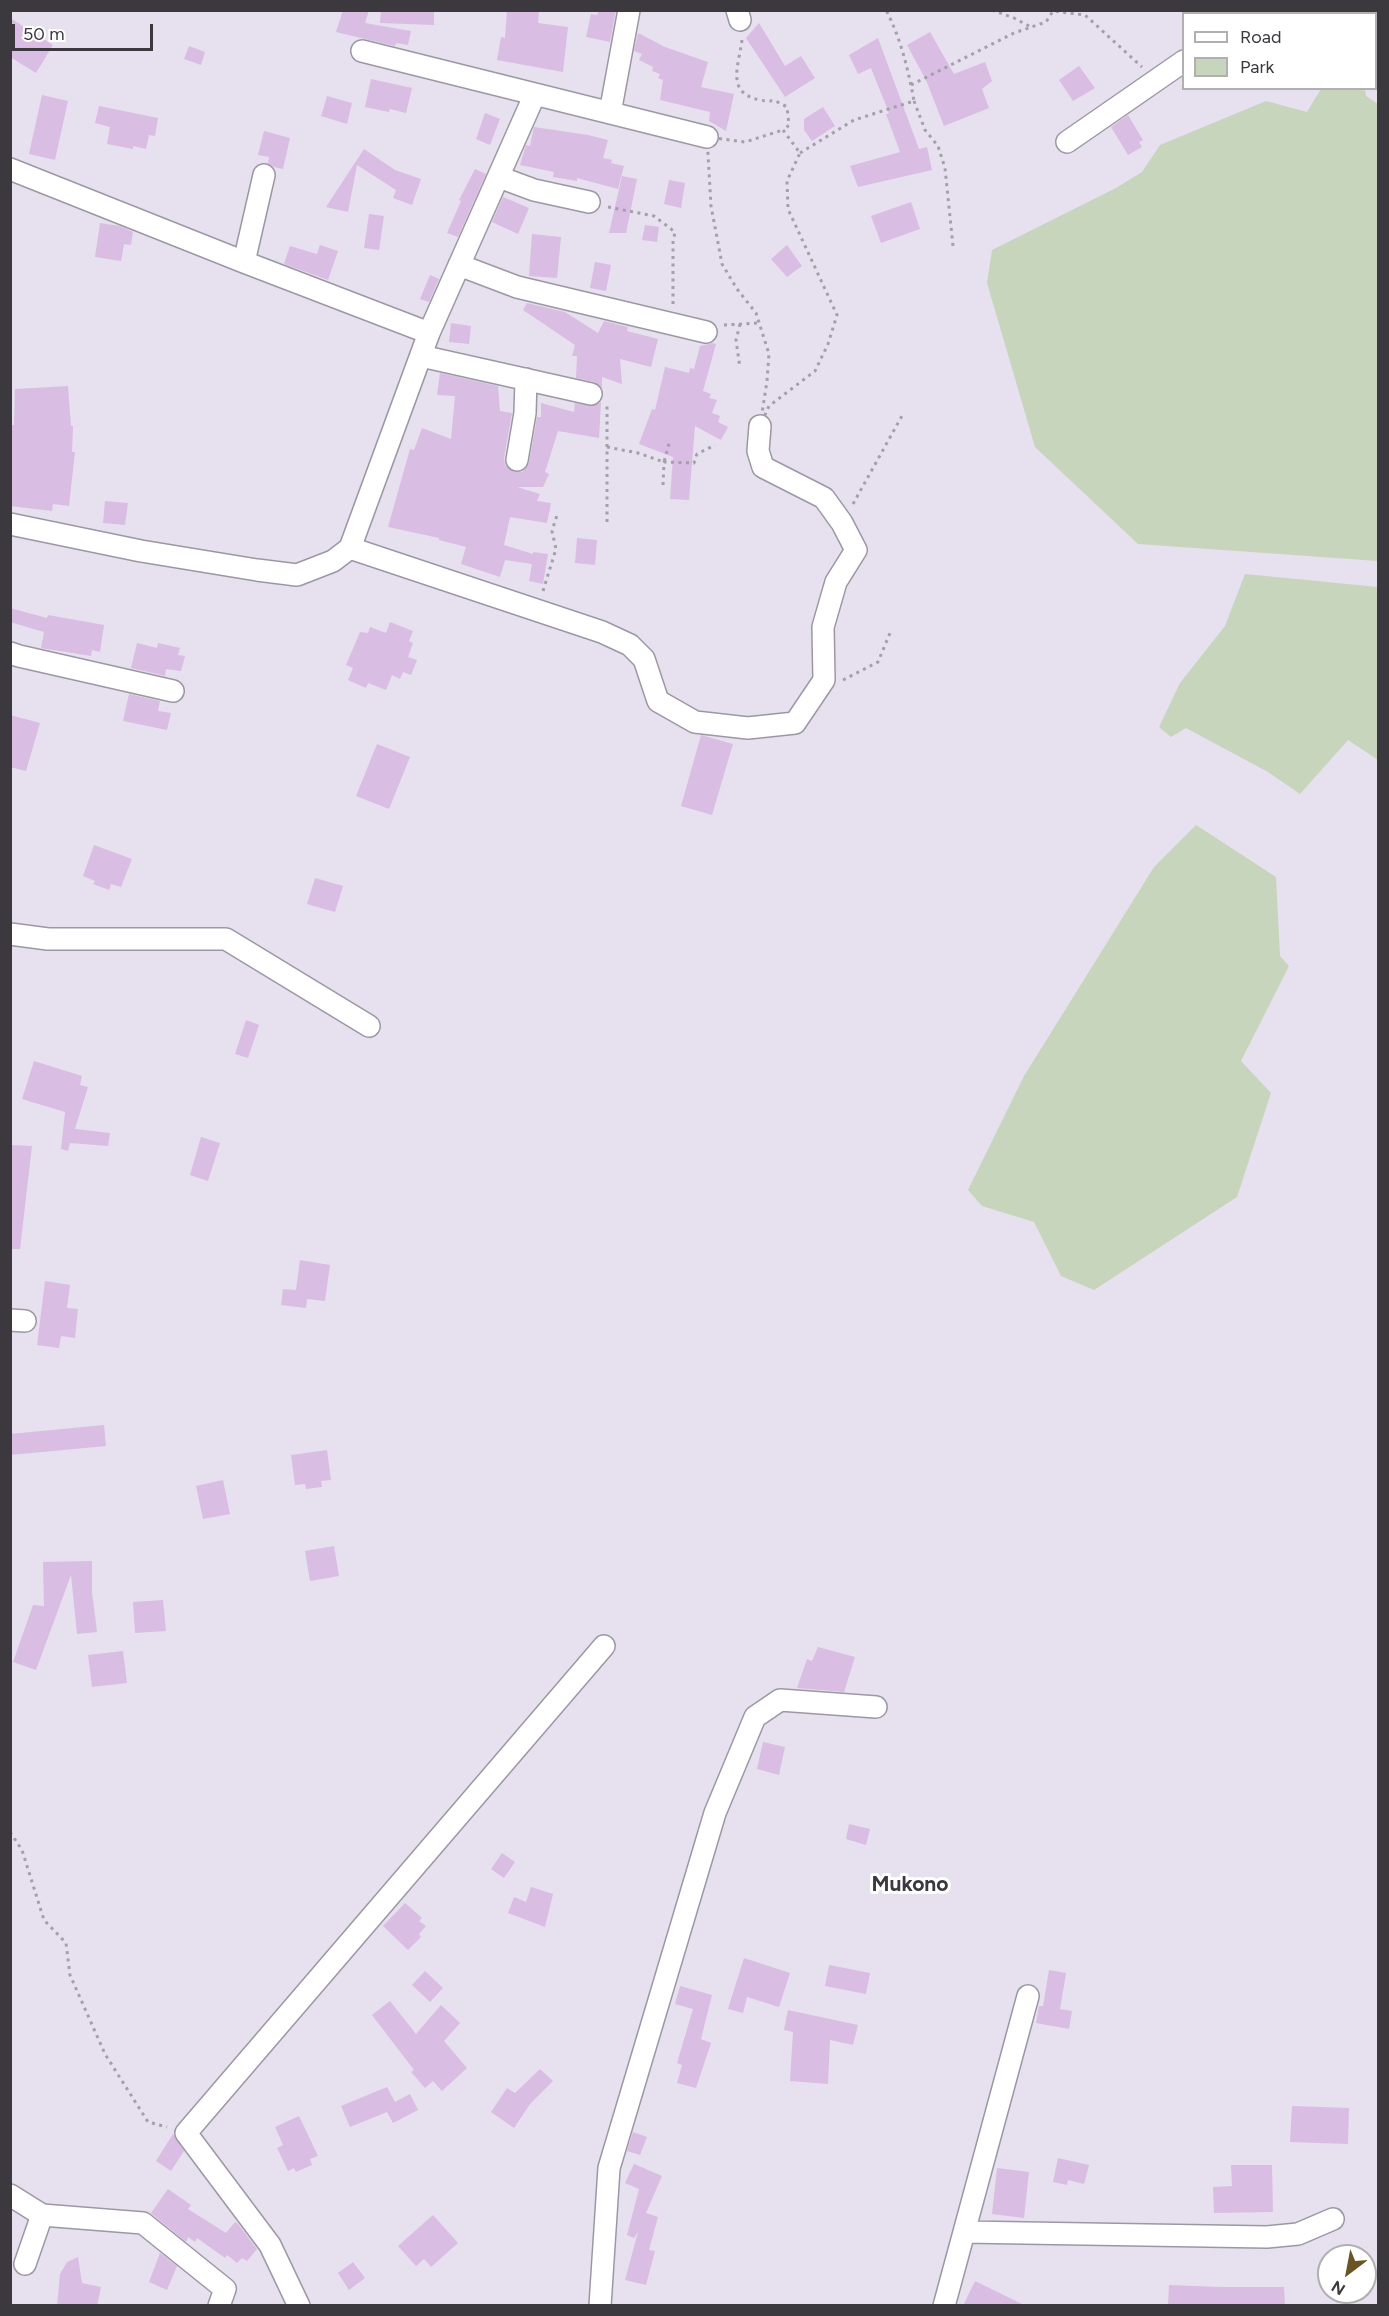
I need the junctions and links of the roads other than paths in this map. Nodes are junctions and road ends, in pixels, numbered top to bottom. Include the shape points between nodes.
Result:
1 (629, 10) edge
2 (362, 51) dead end
3 (1182, 62) edge
4 (535, 94) junction
5 (610, 113) junction
6 (707, 137) road end
7 (1067, 142) dead end
8 (10, 169) edge
9 (264, 175) dead end
10 (499, 177) junction
11 (589, 202) road end
12 (244, 262) junction
13 (459, 265) junction
14 (706, 332) road end
15 (429, 333) junction
16 (421, 356) junction
17 (526, 379) junction
18 (591, 394) road end
19 (760, 426) road end
20 (517, 460) dead end
21 (10, 524) edge
22 (350, 548) junction
23 (10, 653) edge
24 (173, 691) dead end
25 (10, 934) edge
26 (369, 1026) dead end
27 (604, 1646) dead end
28 (876, 1707) dead end
29 (1028, 1996) dead end
30 (10, 2195) edge
31 (42, 2215) junction
32 (1333, 2219) dead end
33 (964, 2232) junction
34 (25, 2264) dead end
35 (219, 2306) edge
36 (299, 2306) edge
37 (600, 2306) edge
38 (945, 2306) edge

1 - 5 street
2 - 4 street
3 - 7 street
4 - 5 street
4 - 10 street
5 - 6 street
8 - 12 street
9 - 12 street
10 - 11 street via 534,190
10 - 13 street
12 - 15 street
13 - 14 street via 517,287
13 - 15 street
15 - 16 street
16 - 17 street
16 - 22 street
17 - 18 street
17 - 20 street
19 - 22 street via 758,451 763,467 824,498 856,550 836,582 823,627 824,680 795,723 748,728 695,722 658,701 644,658 630,645 603,632
21 - 22 street via 141,551 297,574 333,561
23 - 24 street
25 - 26 street via 48,939 226,939
27 - 36 street via 186,2133 270,2245
28 - 37 street via 780,1700 755,1717 715,1813 609,2168
29 - 33 street
30 - 31 street
31 - 34 street
31 - 35 street via 143,2223 225,2289
32 - 33 street via 1299,2234 1268,2237
33 - 38 street

